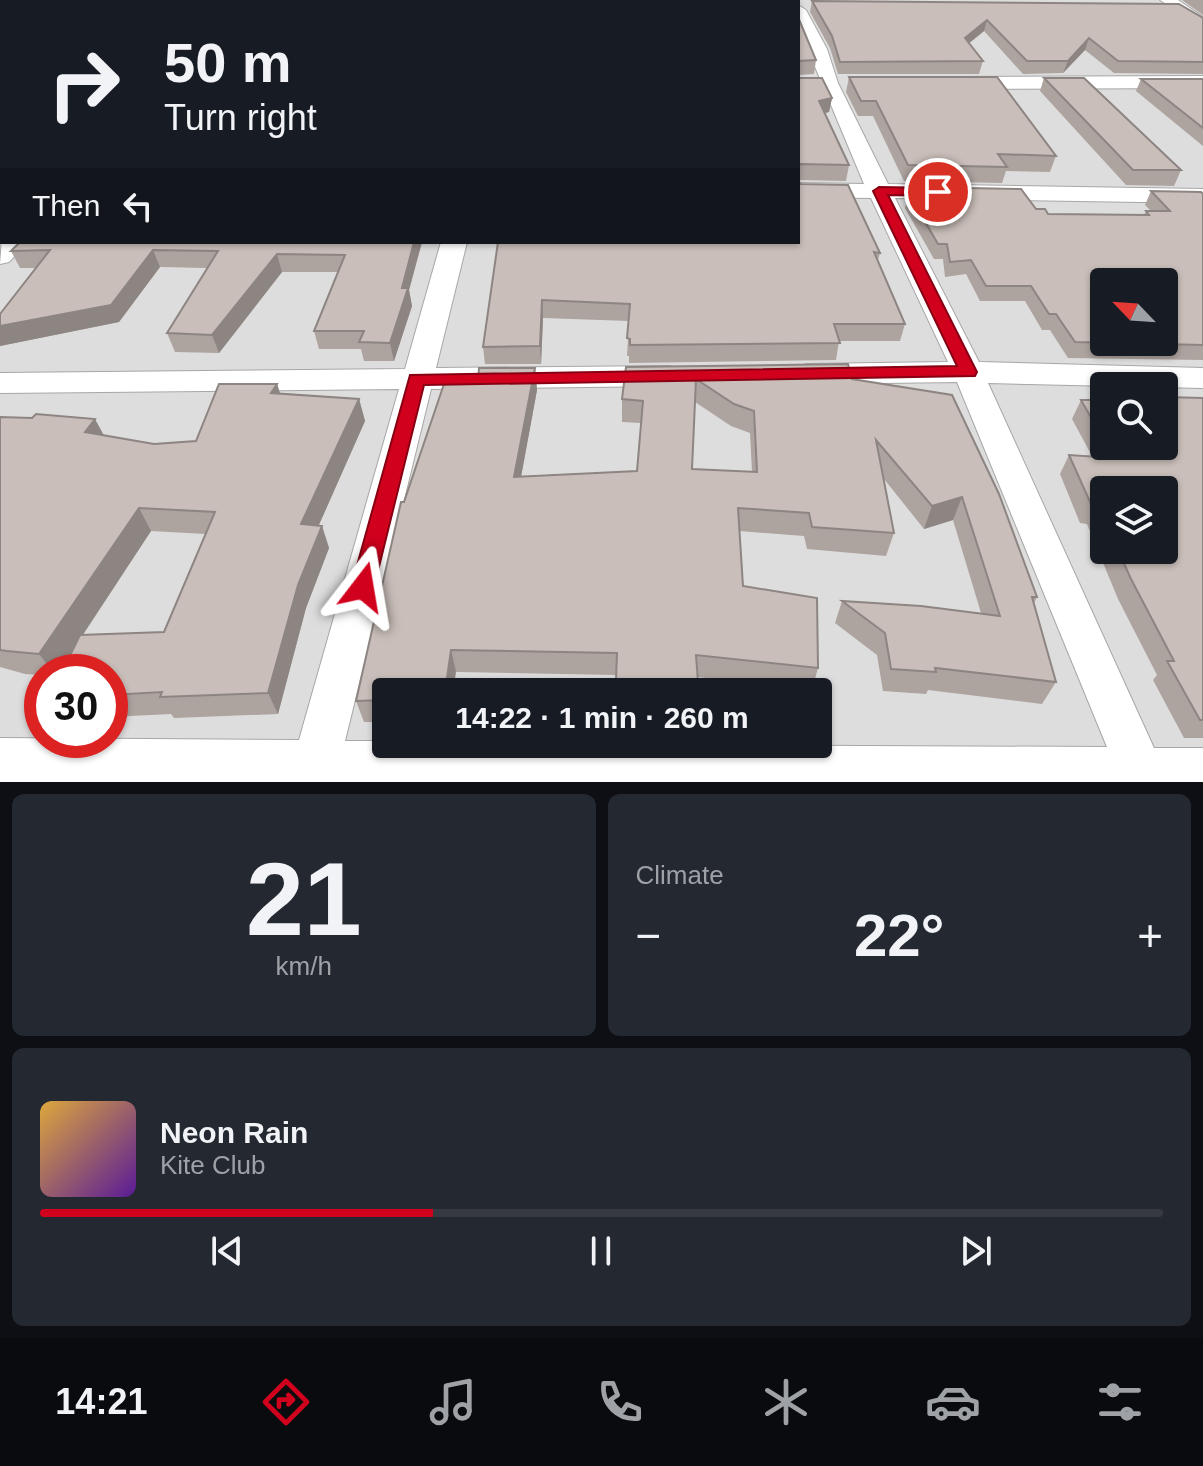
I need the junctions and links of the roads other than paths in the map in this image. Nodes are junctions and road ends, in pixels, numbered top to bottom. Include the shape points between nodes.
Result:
1 (1172, 3) edge
2 (800, 6) edge
3 (1146, 6) edge
4 (1203, 24) edge
5 (1203, 82) edge
6 (938, 83) edge
7 (800, 190) edge
8 (879, 191) junction
9 (1203, 196) edge
10 (453, 244) edge
11 (968, 372) junction
12 (779, 374) edge
13 (700, 375) edge
14 (1203, 378) edge
15 (417, 379) junction
16 (0, 383) edge
17 (0, 761) edge
18 (1203, 772) edge
19 (314, 773) edge
20 (1143, 776) edge

1 - 3 street
1 - 4 street
2 - 8 street
5 - 6 street
7 - 8 street
8 - 9 street
8 - 11 street
10 - 15 street
11 - 12 street
11 - 14 street
11 - 20 street
13 - 15 street
15 - 16 street
15 - 19 street
17 - 19 street
18 - 20 street
19 - 20 street

